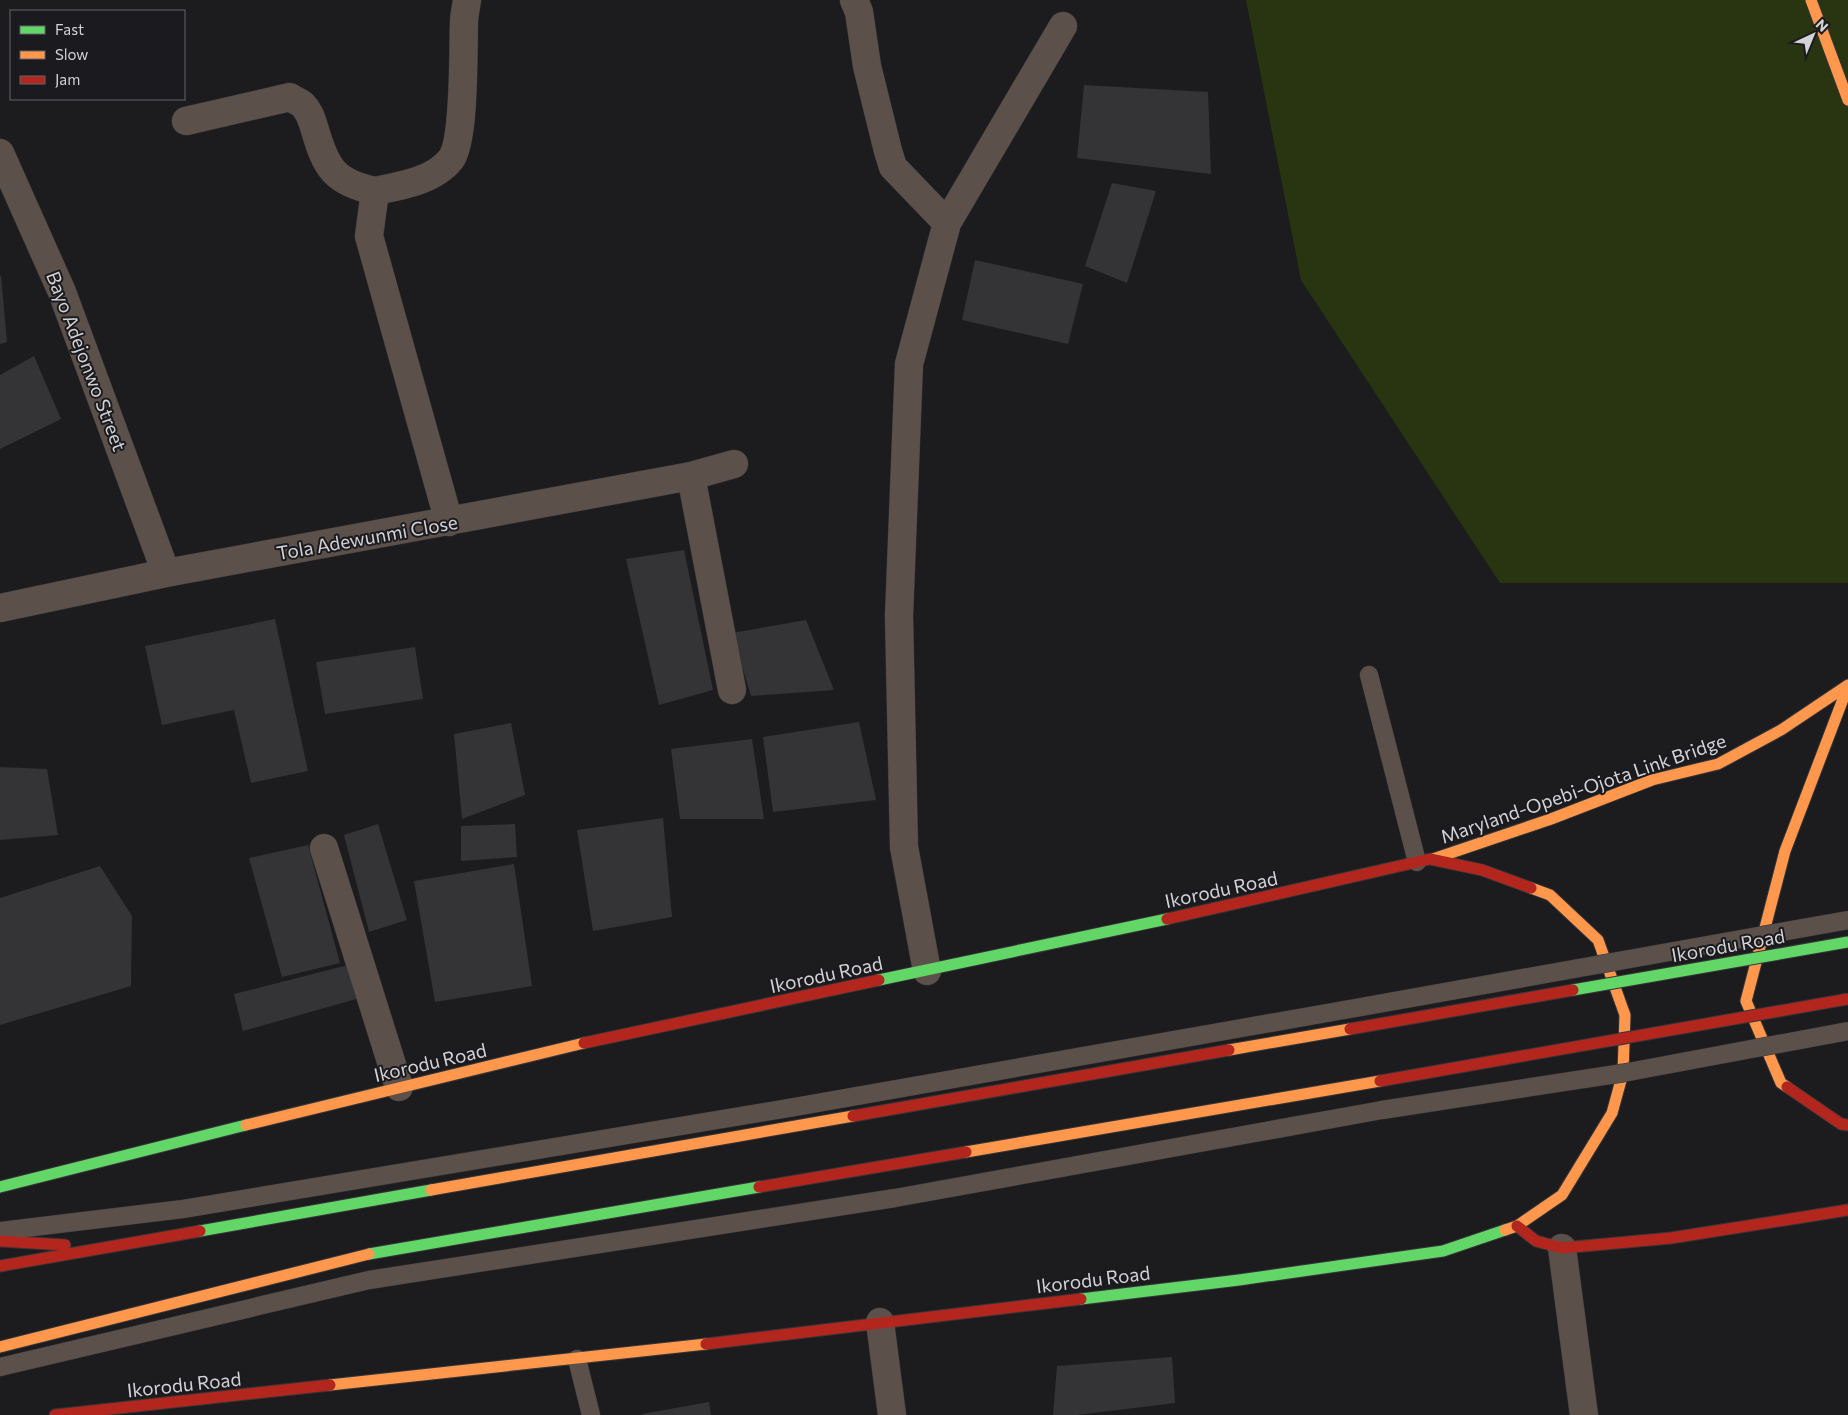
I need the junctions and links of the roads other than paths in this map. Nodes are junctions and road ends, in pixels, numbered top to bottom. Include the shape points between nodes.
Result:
1 (467, 0) edge
2 (854, 0) edge
3 (1811, 0) edge
4 (1063, 26) dead end
5 (1848, 100) edge
6 (186, 121) dead end
7 (0, 153) edge
8 (374, 191) junction
9 (948, 223) junction
10 (734, 464) dead end
11 (691, 476) junction
12 (449, 522) junction
13 (166, 573) junction
14 (0, 608) edge
15 (1369, 675) dead end
16 (1848, 686) edge
17 (732, 690) dead end
18 (324, 848) dead end
19 (1423, 861) junction
20 (1848, 920) edge
21 (1848, 942) edge
22 (926, 971) junction
23 (1848, 999) edge
24 (1848, 1031) edge
25 (1623, 1073) junction
26 (399, 1087) junction
27 (1848, 1125) edge
28 (0, 1187) edge
29 (1848, 1210) edge
30 (1518, 1226) junction
31 (0, 1231) edge
32 (0, 1241) edge
33 (111, 1247) junction
34 (1562, 1248) junction
35 (0, 1266) edge
36 (880, 1322) junction
37 (2, 1348) edge
38 (577, 1359) junction
39 (0, 1367) edge
40 (95, 1413) edge
41 (55, 1415) edge
42 (591, 1415) edge
43 (892, 1415) edge
44 (1584, 1415) edge

1 - 8 street via 458,138 451,158 434,173 404,186
2 - 9 street via 893,167
3 - 5 main road
4 - 9 street
6 - 8 street via 290,97 303,105 310,115 322,156 333,172 353,186
7 - 13 street, Bayo Adejonwo Street via 62,292
8 - 12 street via 369,236
9 - 22 street via 909,364 899,616 904,847
10 - 11 street, Tola Adewunmi Close
11 - 12 street, Tola Adewunmi Close
11 - 17 street
12 - 13 street, Tola Adewunmi Close
13 - 14 street, Tola Adewunmi Close
15 - 19 lane
16 - 19 main road, Maryland-Opebi-Ojota Link Bridge via 1782,730 1718,764 1652,780 1551,820
16 - 27 main road, Maryland-Opebi-Ojota Link Bridge via 1785,851 1746,1001 1781,1083
18 - 26 street
19 - 22 main road, Ikorodu Road
19 - 25 main road, Ikorodu Road via 1482,870 1550,895 1598,940 1625,1016
20 - 31 lane, bridge via 789,1108 183,1209
21 - 33 main road, Ikorodu Road, bridge
22 - 26 main road, Ikorodu Road via 645,1030
23 - 37 main road, bridge via 364,1256
24 - 25 lane, bridge
25 - 30 main road, Ikorodu Road via 1612,1113 1562,1195
25 - 39 lane, bridge via 1382,1110 895,1198 369,1280
26 - 28 main road, Ikorodu Road
29 - 34 main road via 1671,1238
30 - 34 main road via 1536,1241
30 - 36 main road, Ikorodu Road via 1443,1251 1239,1280
32 - 33 main road
33 - 35 main road, Ikorodu Road
34 - 44 street
36 - 38 main road, Ikorodu Road
36 - 43 street
38 - 40 main road, Ikorodu Road
38 - 42 lane
40 - 41 main road, Ikorodu Road

